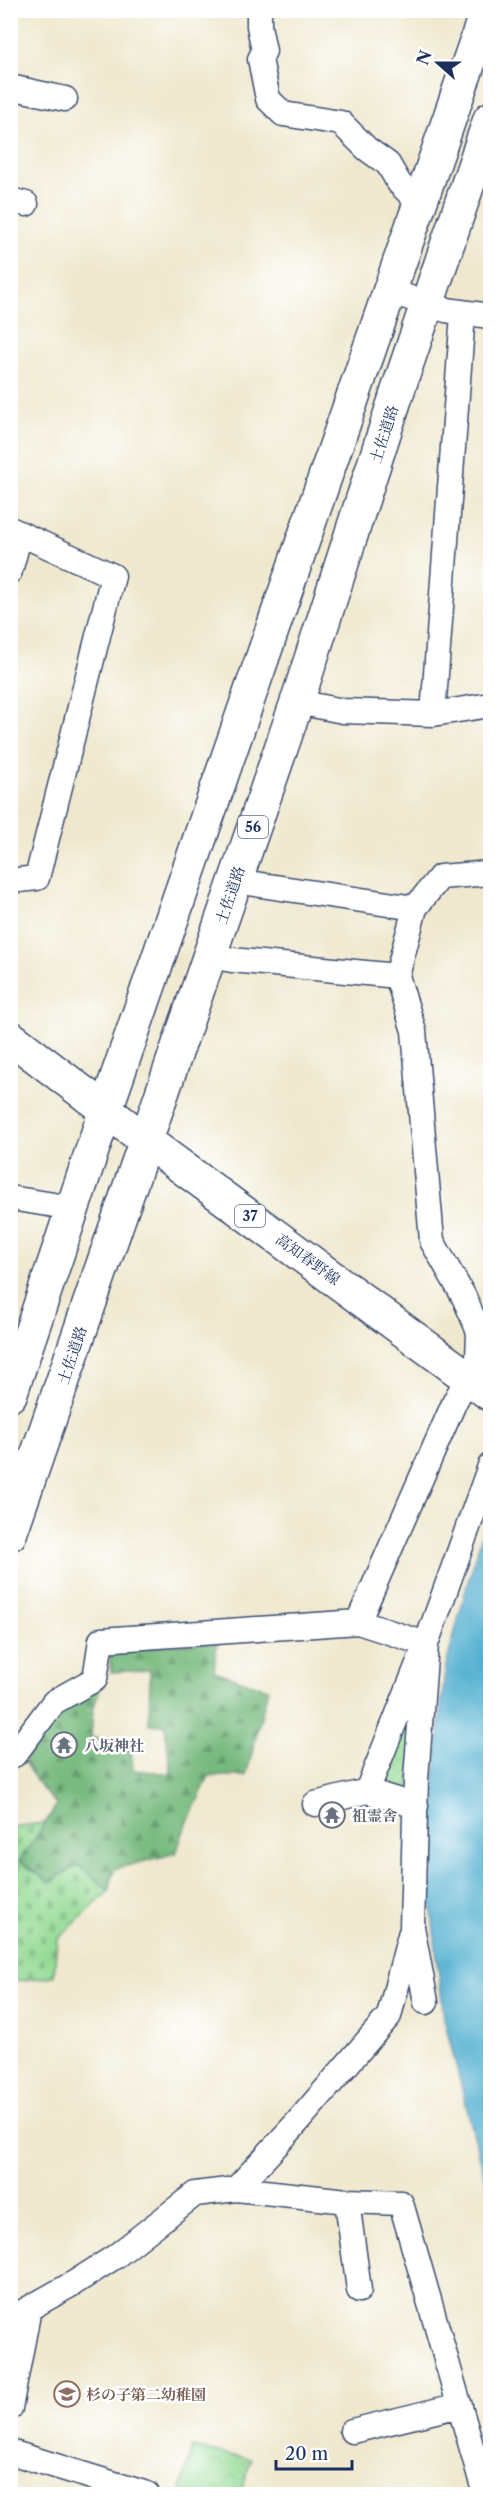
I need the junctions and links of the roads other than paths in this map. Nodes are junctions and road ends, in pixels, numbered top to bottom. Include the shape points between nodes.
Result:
1 (259, 10) edge
2 (488, 10) edge
3 (10, 87) edge
4 (65, 99) dead end
5 (490, 119) edge
6 (420, 204) junction
7 (389, 291) junction
8 (427, 304) junction
9 (463, 314) junction
10 (490, 316) edge
11 (15, 531) edge
12 (10, 571) edge
13 (297, 702) junction
14 (490, 705) edge
15 (433, 714) junction
16 (490, 873) edge
17 (10, 881) edge
18 (235, 881) junction
19 (415, 908) junction
20 (209, 956) junction
21 (397, 976) junction
22 (10, 1037) edge
23 (106, 1109) junction
24 (146, 1140) junction
25 (10, 1198) edge
26 (73, 1208) junction
27 (479, 1385) edge
28 (10, 1395) edge
29 (490, 1466) edge
30 (10, 1534) edge
31 (358, 1622) junction
32 (426, 1644) junction
33 (10, 1756) edge
34 (367, 1791) junction
35 (315, 1804) dead end
36 (416, 1806) junction
37 (412, 1927) junction
38 (426, 2002) dead end
39 (236, 2189) junction
40 (347, 2201) junction
41 (359, 2290) dead end
42 (20, 2314) edge
43 (460, 2405) junction
44 (10, 2408) edge
45 (352, 2431) dead end
46 (10, 2452) edge
47 (147, 2494) edge
48 (485, 2494) edge

1 - 6 street via 264,51 260,59 268,99 283,114 341,123 388,164 399,183
2 - 6 main road
3 - 4 street
5 - 8 main road, 土佐道路 / 56
6 - 7 main road
7 - 8 street
7 - 23 main road
8 - 9 street
8 - 13 main road, 土佐道路 / 56
9 - 10 street
9 - 15 street
11 - 12 street
11 - 17 street via 113,576 38,878
13 - 15 street via 343,711
13 - 18 main road, 土佐道路 / 56
14 - 15 street
16 - 19 street via 440,877
18 - 19 street
18 - 20 main road, 土佐道路 / 56
19 - 21 street
20 - 21 street
20 - 24 main road, 土佐道路 / 56
21 - 27 street via 414,1031 432,1241 479,1332
22 - 23 main road, 高知春野線 / 37
23 - 24 main road, 高知春野線 / 37
23 - 26 main road
24 - 27 main road, 高知春野線 / 37
24 - 30 main road, 土佐道路 / 56
25 - 26 street
26 - 28 main road
27 - 31 street via 455,1401
29 - 32 street
31 - 32 street
31 - 33 street via 101,1640 95,1679 54,1702
32 - 34 street
32 - 36 street
34 - 35 street
34 - 36 street
36 - 37 street
37 - 38 street
37 - 39 street via 389,2016
39 - 40 street
39 - 42 street via 195,2194 107,2261
40 - 41 street
40 - 43 street via 401,2203
42 - 44 street
43 - 45 street
43 - 48 street
46 - 47 street

